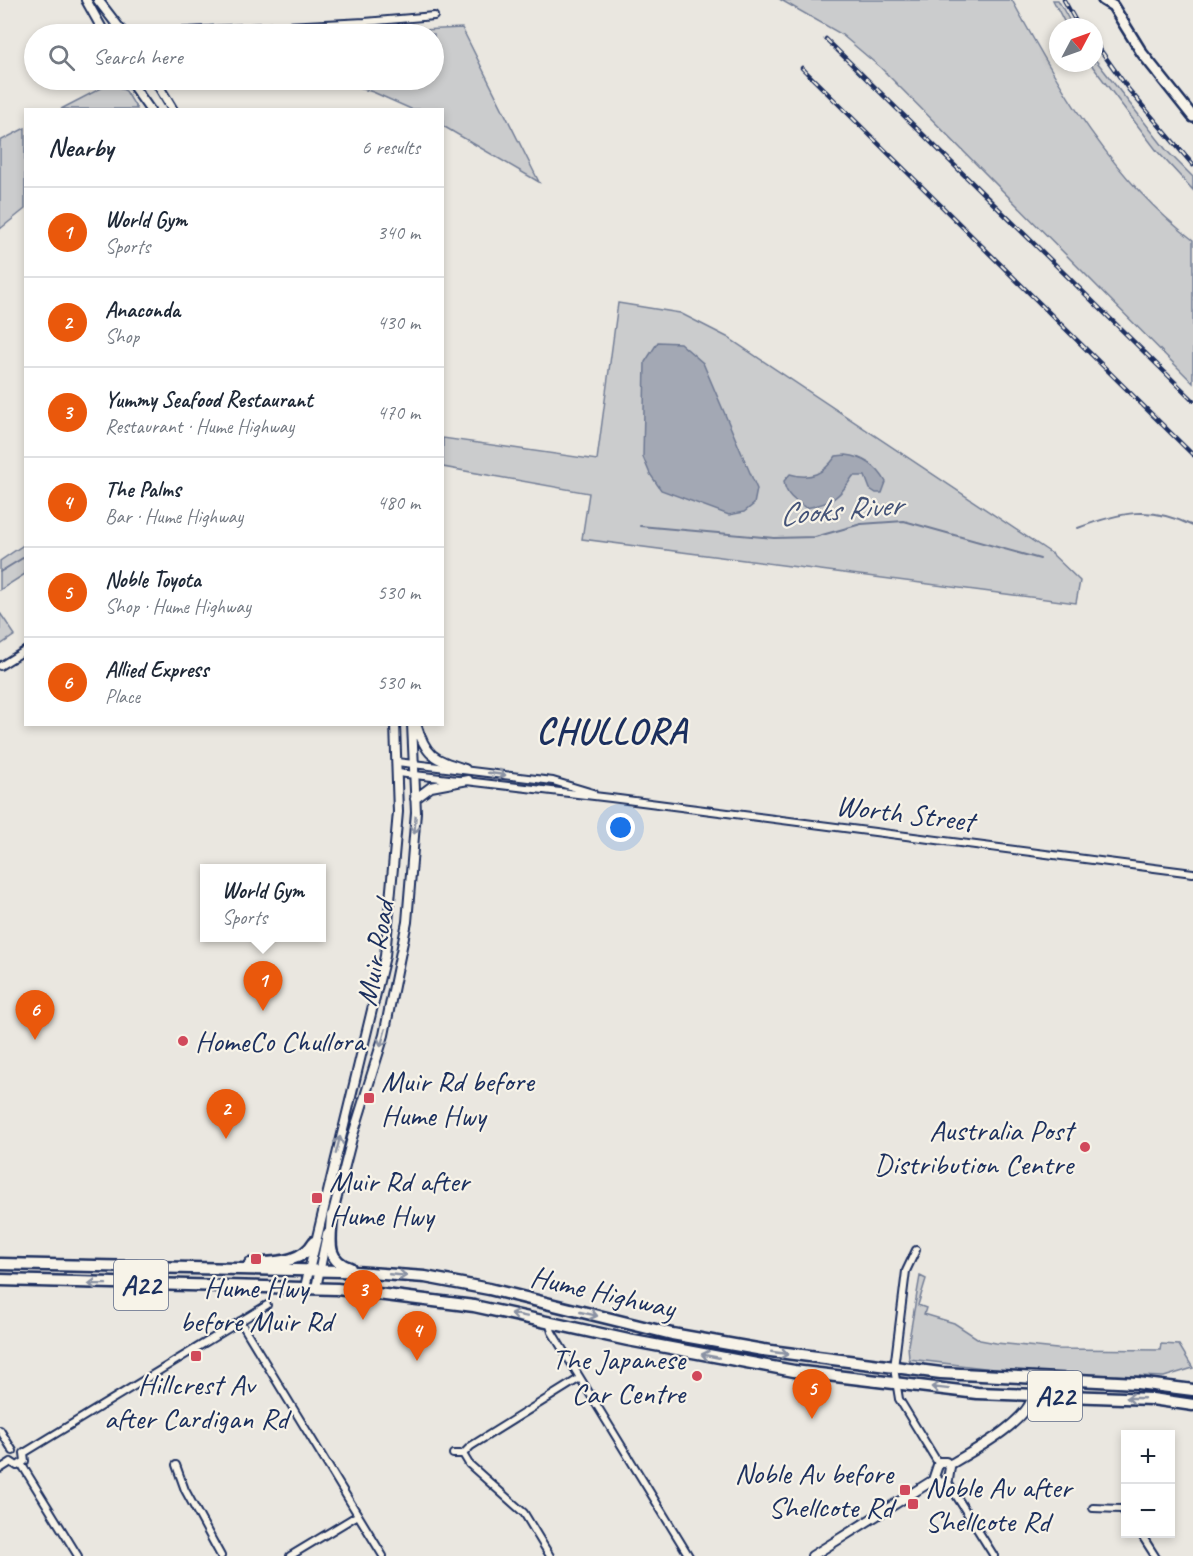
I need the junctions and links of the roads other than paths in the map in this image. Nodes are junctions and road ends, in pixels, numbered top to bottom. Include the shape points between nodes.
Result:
1 (86, 0) edge
2 (98, 0) edge
3 (1102, 0) edge
4 (1121, 0) edge
5 (1113, 6) junction
6 (434, 16) dead end
7 (99, 24) edge
8 (118, 24) edge
9 (334, 24) edge
10 (137, 90) edge
11 (161, 90) edge
12 (171, 106) edge
13 (149, 108) edge
14 (1193, 117) edge
15 (24, 651) edge
16 (0, 666) edge
17 (395, 726) edge
18 (414, 726) edge
19 (415, 726) edge
20 (398, 762) junction
21 (414, 763) junction
22 (465, 770) junction
23 (398, 773) junction
24 (414, 773) junction
25 (468, 780) junction
26 (611, 798) junction
27 (415, 799) junction
28 (1193, 873) edge
29 (332, 1216) junction
30 (314, 1242) junction
31 (916, 1250) dead end
32 (0, 1264) edge
33 (211, 1270) junction
34 (313, 1270) junction
35 (370, 1273) junction
36 (0, 1280) edge
37 (310, 1288) junction
38 (267, 1305) dead end
39 (240, 1321) junction
40 (549, 1322) junction
41 (894, 1368) junction
42 (580, 1378) junction
43 (895, 1383) junction
44 (1193, 1390) edge
45 (1033, 1395) junction
46 (1193, 1405) edge
47 (0, 1430) edge
48 (13, 1451) junction
49 (24, 1453) junction
50 (453, 1454) dead end
51 (463, 1454) junction
52 (11, 1462) junction
53 (938, 1463) junction
54 (22, 1464) junction
55 (177, 1465) dead end
56 (950, 1465) junction
57 (0, 1469) edge
58 (935, 1479) junction
59 (947, 1480) junction
60 (1093, 1508) dead end
61 (1121, 1510) edge
62 (358, 1515) junction
63 (1145, 1538) edge
64 (78, 1556) edge
65 (221, 1556) edge
66 (290, 1556) edge
67 (383, 1556) edge
68 (550, 1556) edge
69 (689, 1556) edge
70 (812, 1556) edge
71 (994, 1556) edge
72 (1155, 1556) edge

1 - 7 street
2 - 8 street
3 - 5 main road
4 - 5 main road
5 - 14 main road via 1142,53
6 - 9 street
10 - 13 street
11 - 12 street
15 - 16 street
17 - 20 street, Muir Road
18 - 21 street, Muir Road
19 - 22 street via 431,756
20 - 21 street, Worth Street
20 - 23 street, Muir Road
21 - 22 street, Worth Street
21 - 24 street, Muir Road
22 -> 26 street, Worth Street via 553,781
23 - 24 street, Worth Street
30 -> 23 street, Muir Road via 385,956 395,867
24 - 25 street, Worth Street
24 - 27 street, Muir Road
25 - 26 street, Worth Street
25 - 27 street via 431,787
26 - 28 street, Worth Street
27 -> 29 street, Muir Road via 411,879 400,959 384,1035
29 - 34 street, Muir Road
29 - 35 highway via 333,1259 347,1268
30 - 33 highway via 306,1254 296,1258
30 - 34 street, Muir Road
31 - 41 street via 906,1271
32 - 33 highway, Hume Highway / A22
33 - 34 highway, Hume Highway / A22
34 - 35 highway, Hume Highway / A22
34 - 37 street, Muir Road
35 -> 41 highway, Hume Highway / A22 via 425,1277 489,1289 672,1334
37 -> 36 highway, Hume Highway / A22
40 -> 37 highway, Hume Highway / A22 via 474,1306
38 - 39 street
39 - 49 street
39 - 62 street
40 - 42 street
43 -> 40 highway, Hume Highway / A22 via 740,1362
41 - 43 street
41 - 44 highway, Hume Highway / A22
42 - 51 street
42 - 69 street
45 -> 43 highway, Hume Highway / A22
43 - 53 street via 899,1399
46 -> 45 highway, Hume Highway / A22 via 1152,1399
45 - 56 street via 1029,1408 1017,1420
47 - 48 street
48 - 49 street
48 - 52 street
49 - 54 street
50 - 51 street
51 - 68 street via 469,1464 524,1513
52 - 54 street
52 - 57 street
53 - 56 street
53 - 58 street
54 - 64 street
55 - 65 street via 185,1490
56 - 59 street
58 - 59 street via 942,1484
58 - 70 street
59 - 71 street
60 - 61 street
62 - 66 street
62 - 67 street
63 - 72 street

